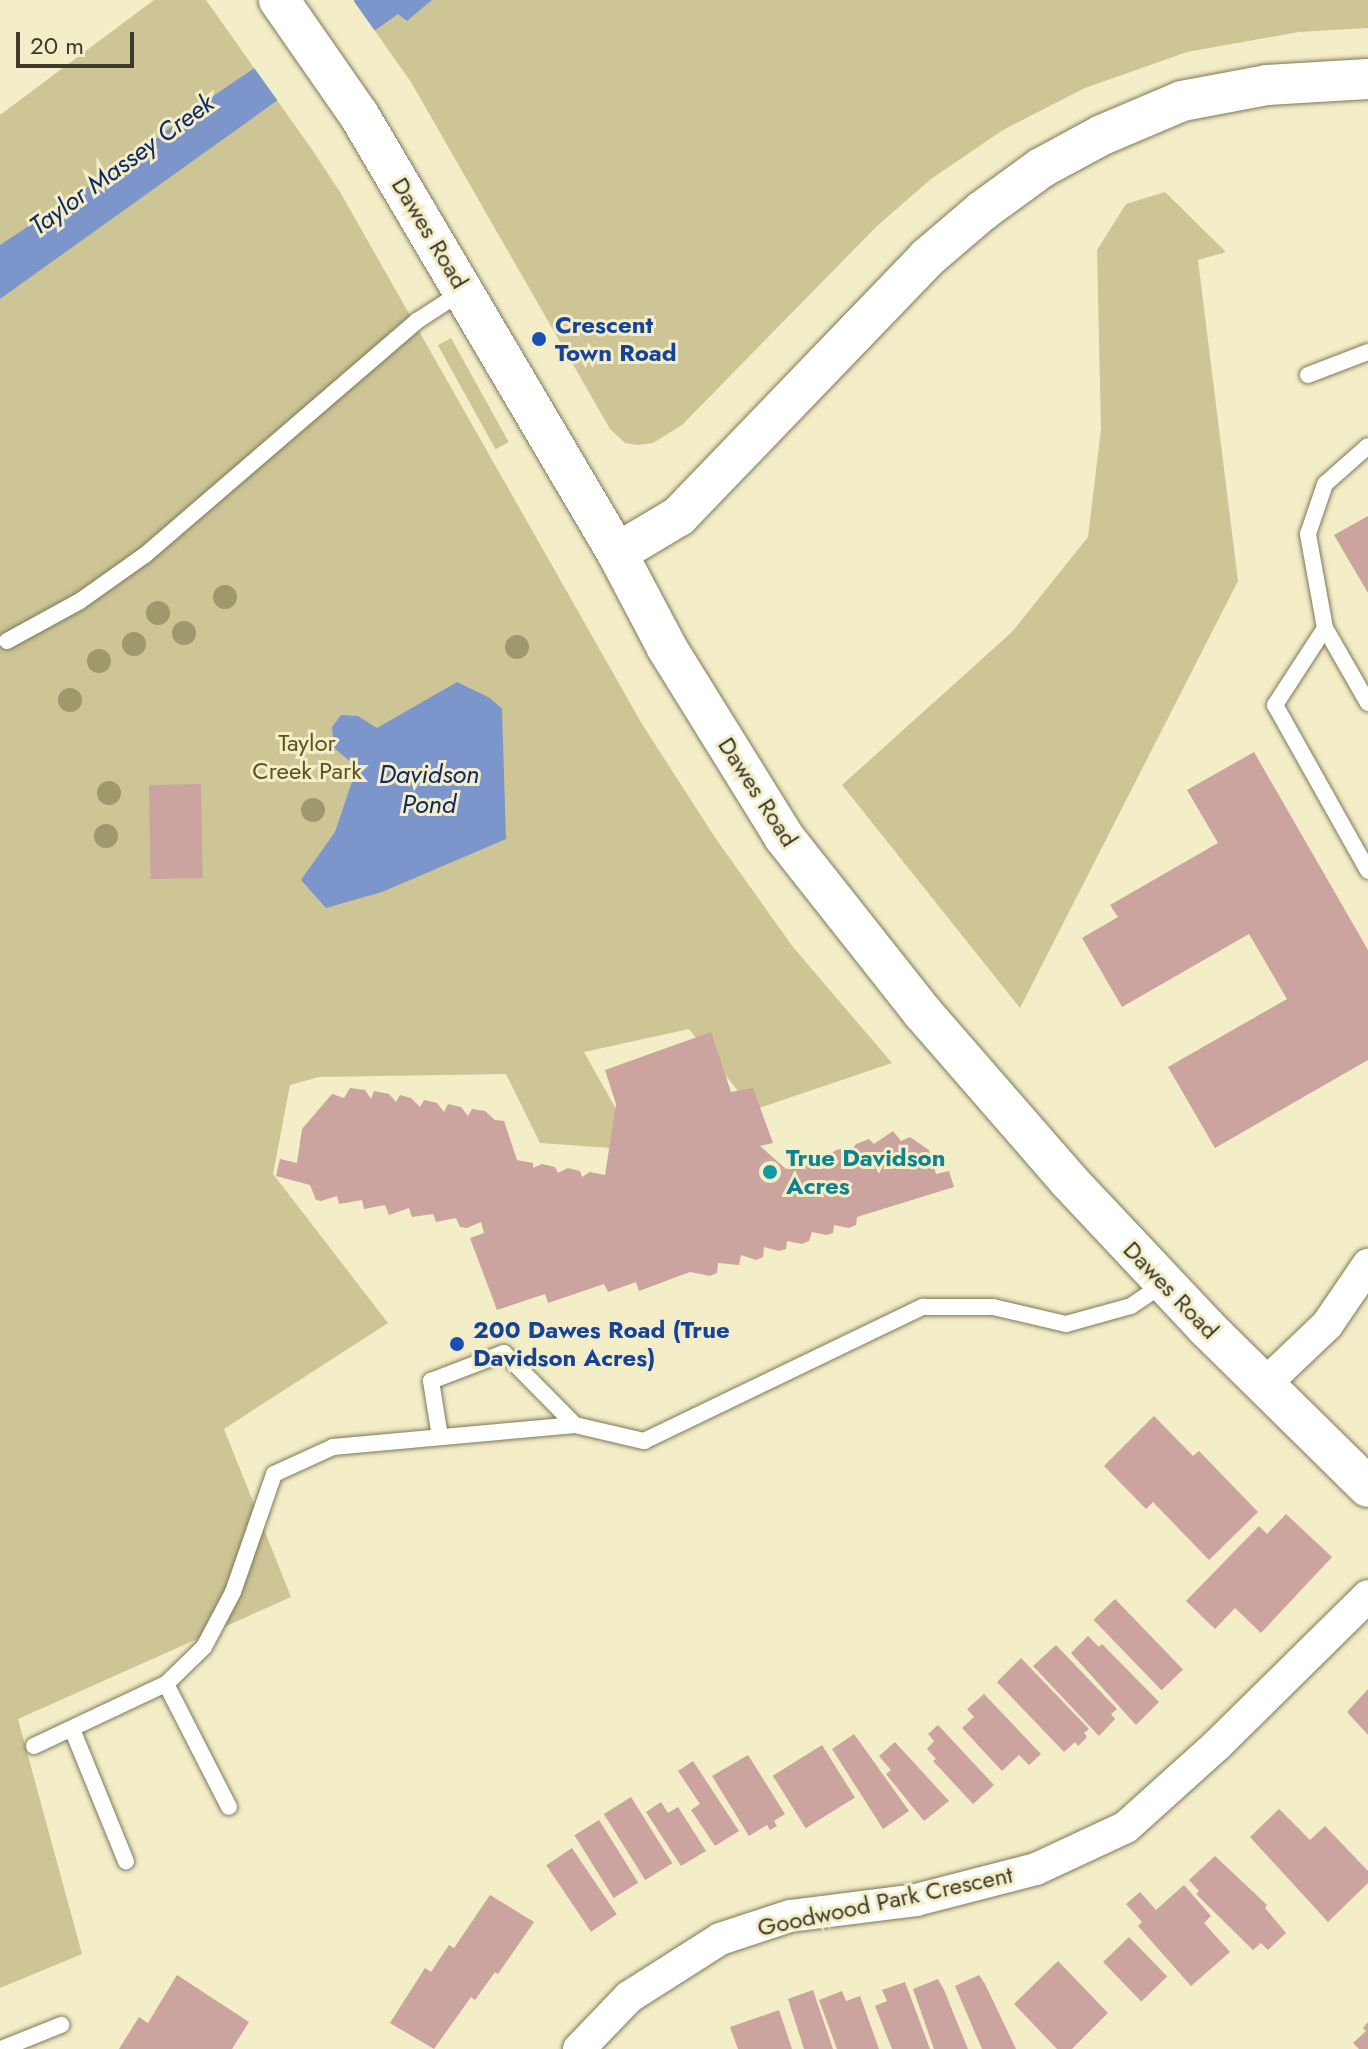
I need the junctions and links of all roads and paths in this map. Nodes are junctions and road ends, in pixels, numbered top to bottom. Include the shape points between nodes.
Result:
1 (279, 0) edge
2 (1368, 79) edge
3 (464, 290) junction
4 (1368, 352) edge
5 (1308, 375) dead end
6 (1368, 446) edge
7 (617, 553) junction
8 (1325, 628) junction
9 (7, 641) dead end
10 (1368, 703) edge
11 (1368, 871) edge
12 (1368, 1265) edge
13 (1165, 1283) junction
14 (1265, 1384) junction
15 (575, 1425) junction
16 (440, 1437) junction
17 (1368, 1487) edge
18 (1368, 1596) edge
19 (166, 1684) junction
20 (72, 1729) junction
21 (34, 1746) dead end
22 (229, 1807) dead end
23 (126, 1861) dead end
24 (61, 2025) dead end
25 (1, 2049) edge
26 (579, 2049) edge

1 - 3 street, Dawes Road via 359,115
2 - 7 street via 1267,85 1182,101 1041,168 927,258 679,516
3 - 7 street, Dawes Road
3 - 9 lane via 417,321 145,555 80,601
4 - 5 lane
6 - 8 lane via 1325,484 1308,534
7 - 13 street, Dawes Road via 667,648 784,837 923,1013
8 - 10 lane
8 - 11 lane via 1275,705
12 - 14 street via 1327,1325
13 - 14 street, Dawes Road
13 - 15 lane via 1131,1306 1066,1324 993,1307 923,1307 644,1441
14 - 17 street, Dawes Road
15 - 16 lane
15 - 16 lane via 504,1353 431,1381
16 - 19 lane via 333,1447 274,1474 233,1592 204,1647
18 - 26 street, Goodwood Park Crescent via 1126,1827 1036,1869 916,1900 790,1916 720,1939 629,1997
19 - 20 lane
19 - 22 lane
20 - 21 lane
20 - 23 lane
24 - 25 lane

